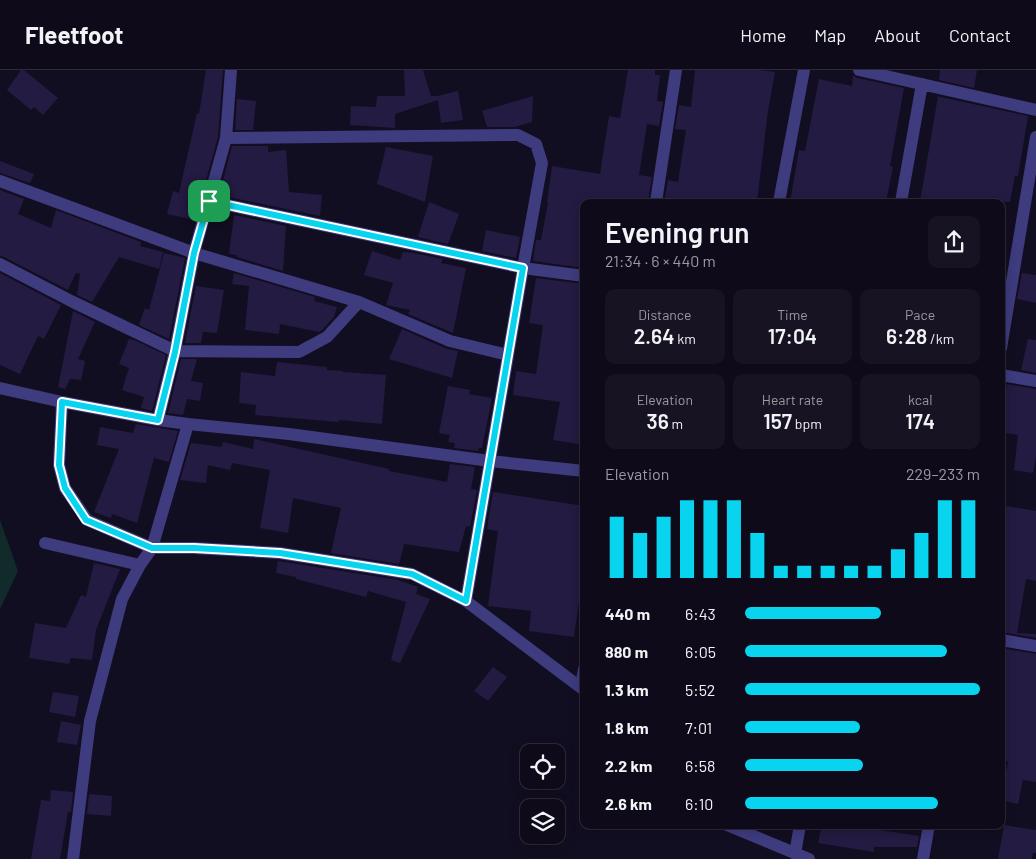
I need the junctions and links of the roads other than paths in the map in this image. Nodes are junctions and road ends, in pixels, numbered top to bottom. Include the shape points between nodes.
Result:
1 (231, 70) edge
2 (676, 70) edge
3 (804, 70) edge
4 (859, 70) edge
5 (922, 84) junction
6 (1036, 110) edge
7 (1036, 137) edge
8 (226, 138) junction
9 (0, 181) edge
10 (656, 199) edge
11 (781, 199) edge
12 (902, 199) edge
13 (209, 201) junction
14 (194, 253) junction
15 (0, 264) edge
16 (523, 268) junction
17 (580, 275) edge
18 (359, 302) junction
19 (1005, 324) edge
20 (175, 352) junction
21 (508, 354) junction
22 (1005, 376) edge
23 (1036, 381) edge
24 (0, 388) edge
25 (62, 402) junction
26 (158, 420) junction
27 (188, 424) junction
28 (490, 461) junction
29 (580, 471) edge
30 (45, 543) dead end
31 (152, 548) junction
32 (140, 565) junction
33 (466, 601) junction
34 (1005, 641) edge
35 (1036, 646) edge
36 (580, 686) edge
37 (736, 829) edge
38 (799, 829) edge
39 (928, 829) edge
40 (795, 854) junction
41 (72, 859) edge
42 (809, 859) edge
43 (923, 859) edge

1 - 8 street
2 - 10 street
3 - 11 street
4 - 5 street
5 - 6 street
5 - 12 street
7 - 19 street
8 - 13 street
8 - 16 street via 518,135 536,144 542,163
9 - 14 street
13 - 14 street
13 - 16 street
14 - 18 street
14 - 20 street
15 - 20 street
16 - 17 street
16 - 21 street
18 - 20 street via 327,337 299,352
18 - 21 street via 450,342
20 - 26 street
21 - 28 street
22 - 23 street
24 - 25 street
25 - 26 street
25 - 31 street via 59,465 65,488 86,520
26 - 27 street
27 - 28 street
27 - 31 street
28 - 29 street
28 - 33 street
30 - 32 street
31 - 32 street
31 - 33 street via 280,553 412,574
32 - 41 street via 122,599 90,721
33 - 36 street
34 - 35 street
37 - 40 street
38 - 40 street
39 - 43 street
40 - 42 street

